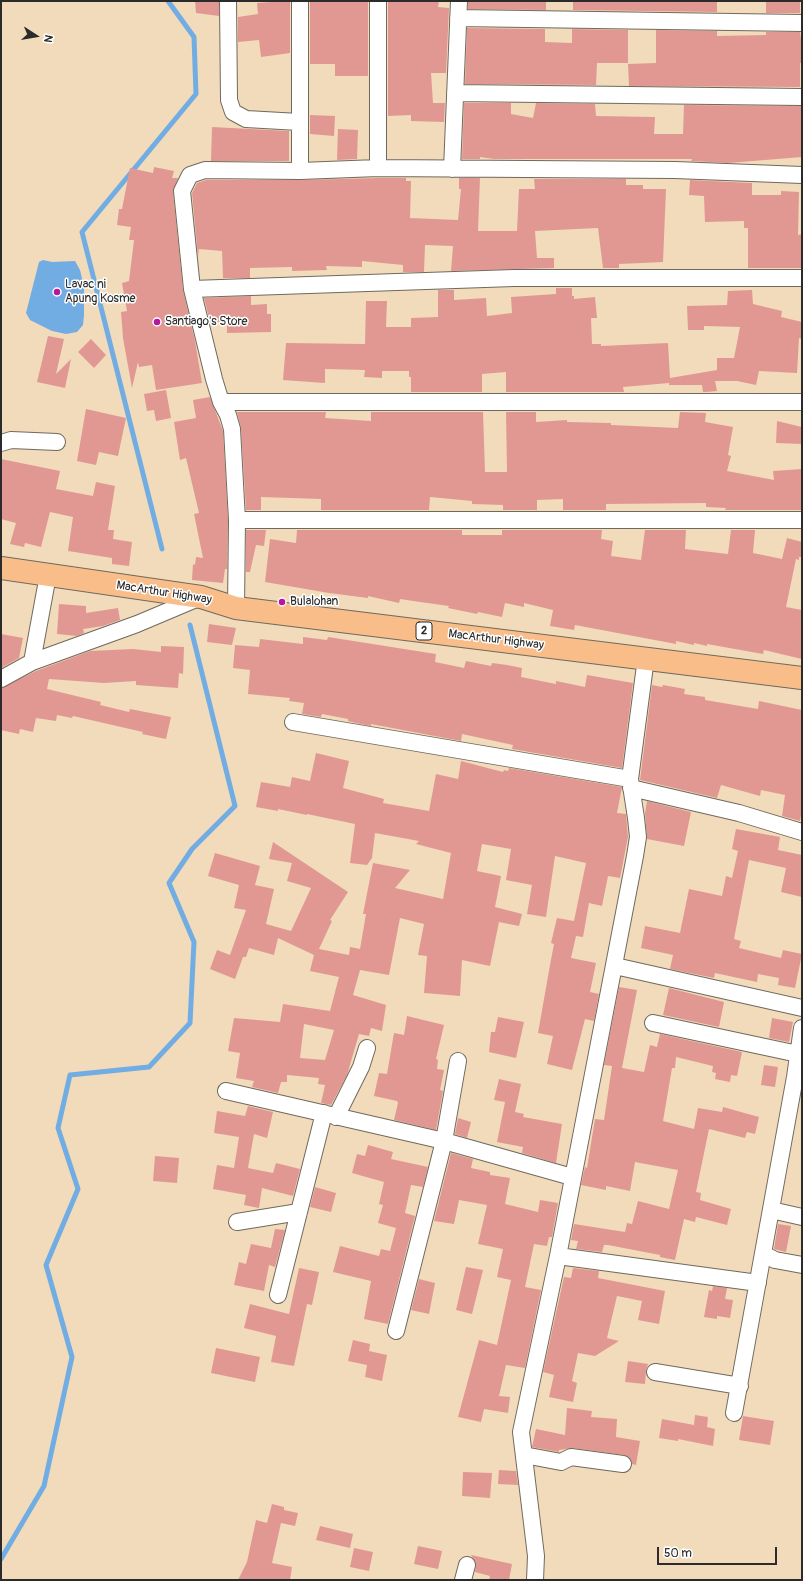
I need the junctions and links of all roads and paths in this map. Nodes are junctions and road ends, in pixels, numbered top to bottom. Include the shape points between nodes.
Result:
1 (228, 1) edge
2 (300, 1) edge
3 (378, 1) edge
4 (459, 1) edge
5 (458, 18) junction
6 (802, 23) edge
7 (455, 94) junction
8 (802, 97) edge
9 (299, 122) junction
10 (378, 168) junction
11 (452, 169) junction
12 (300, 171) junction
13 (802, 175) edge
14 (802, 278) edge
15 (192, 289) junction
16 (221, 402) junction
17 (802, 402) edge
18 (57, 442) dead end
19 (1, 443) edge
20 (237, 520) junction
21 (802, 520) edge
22 (1, 568) edge
23 (48, 575) junction
24 (201, 597) junction
25 (236, 608) junction
26 (646, 658) junction
27 (32, 662) junction
28 (802, 678) edge
29 (1, 679) edge
30 (293, 722) dead end
31 (630, 784) junction
32 (802, 832) edge
33 (615, 966) junction
34 (802, 1008) edge
35 (653, 1023) dead end
36 (802, 1028) edge
37 (368, 1048) dead end
38 (798, 1054) junction
39 (458, 1060) dead end
40 (798, 1077) edge
41 (226, 1091) dead end
42 (330, 1115) junction
43 (444, 1140) junction
44 (572, 1176) junction
45 (771, 1210) junction
46 (299, 1212) junction
47 (802, 1217) edge
48 (237, 1222) dead end
49 (763, 1254) junction
50 (558, 1256) junction
51 (802, 1265) edge
52 (758, 1283) junction
53 (278, 1295) dead end
54 (396, 1331) dead end
55 (655, 1372) dead end
56 (740, 1386) junction
57 (734, 1413) dead end
58 (524, 1455) junction
59 (624, 1464) dead end
60 (535, 1580) edge

1 - 9 street via 229,100 233,112 246,119
2 - 9 street
3 - 10 street
4 - 5 street
5 - 6 street
5 - 7 street
7 - 8 street
7 - 11 street
9 - 12 street
10 - 11 street
10 - 12 street
11 - 13 street via 674,170
12 - 15 street via 205,170 190,175 182,192
14 - 15 street via 514,278
15 - 16 street
16 - 17 street
16 - 20 street via 232,429
18 - 19 street via 10,440
20 - 21 street
20 - 25 street
22 - 23 highway, MacArthur Highway / 2
23 - 24 highway, MacArthur Highway / 2
23 - 27 street
24 - 25 highway, MacArthur Highway / 2
24 - 27 street via 137,624
25 - 26 highway, MacArthur Highway / 2
26 - 28 highway, MacArthur Highway / 2
26 - 31 street
27 - 29 street
30 - 31 street
31 - 32 street via 739,812
31 - 33 street via 638,837
33 - 34 street
33 - 44 street
35 - 38 street
36 - 38 street
37 - 42 street via 361,1067
38 - 40 street
39 - 43 street
40 - 45 street
41 - 42 street
42 - 43 street
42 - 46 street
43 - 44 street
43 - 54 street
44 - 50 street
45 - 47 street
45 - 49 street
46 - 48 street
46 - 53 street
49 - 51 street via 775,1260
49 - 52 street
50 - 52 street
50 - 58 street via 521,1432
52 - 56 street
55 - 56 street
56 - 57 street
58 - 59 street via 561,1462 571,1457
58 - 60 street via 536,1556

